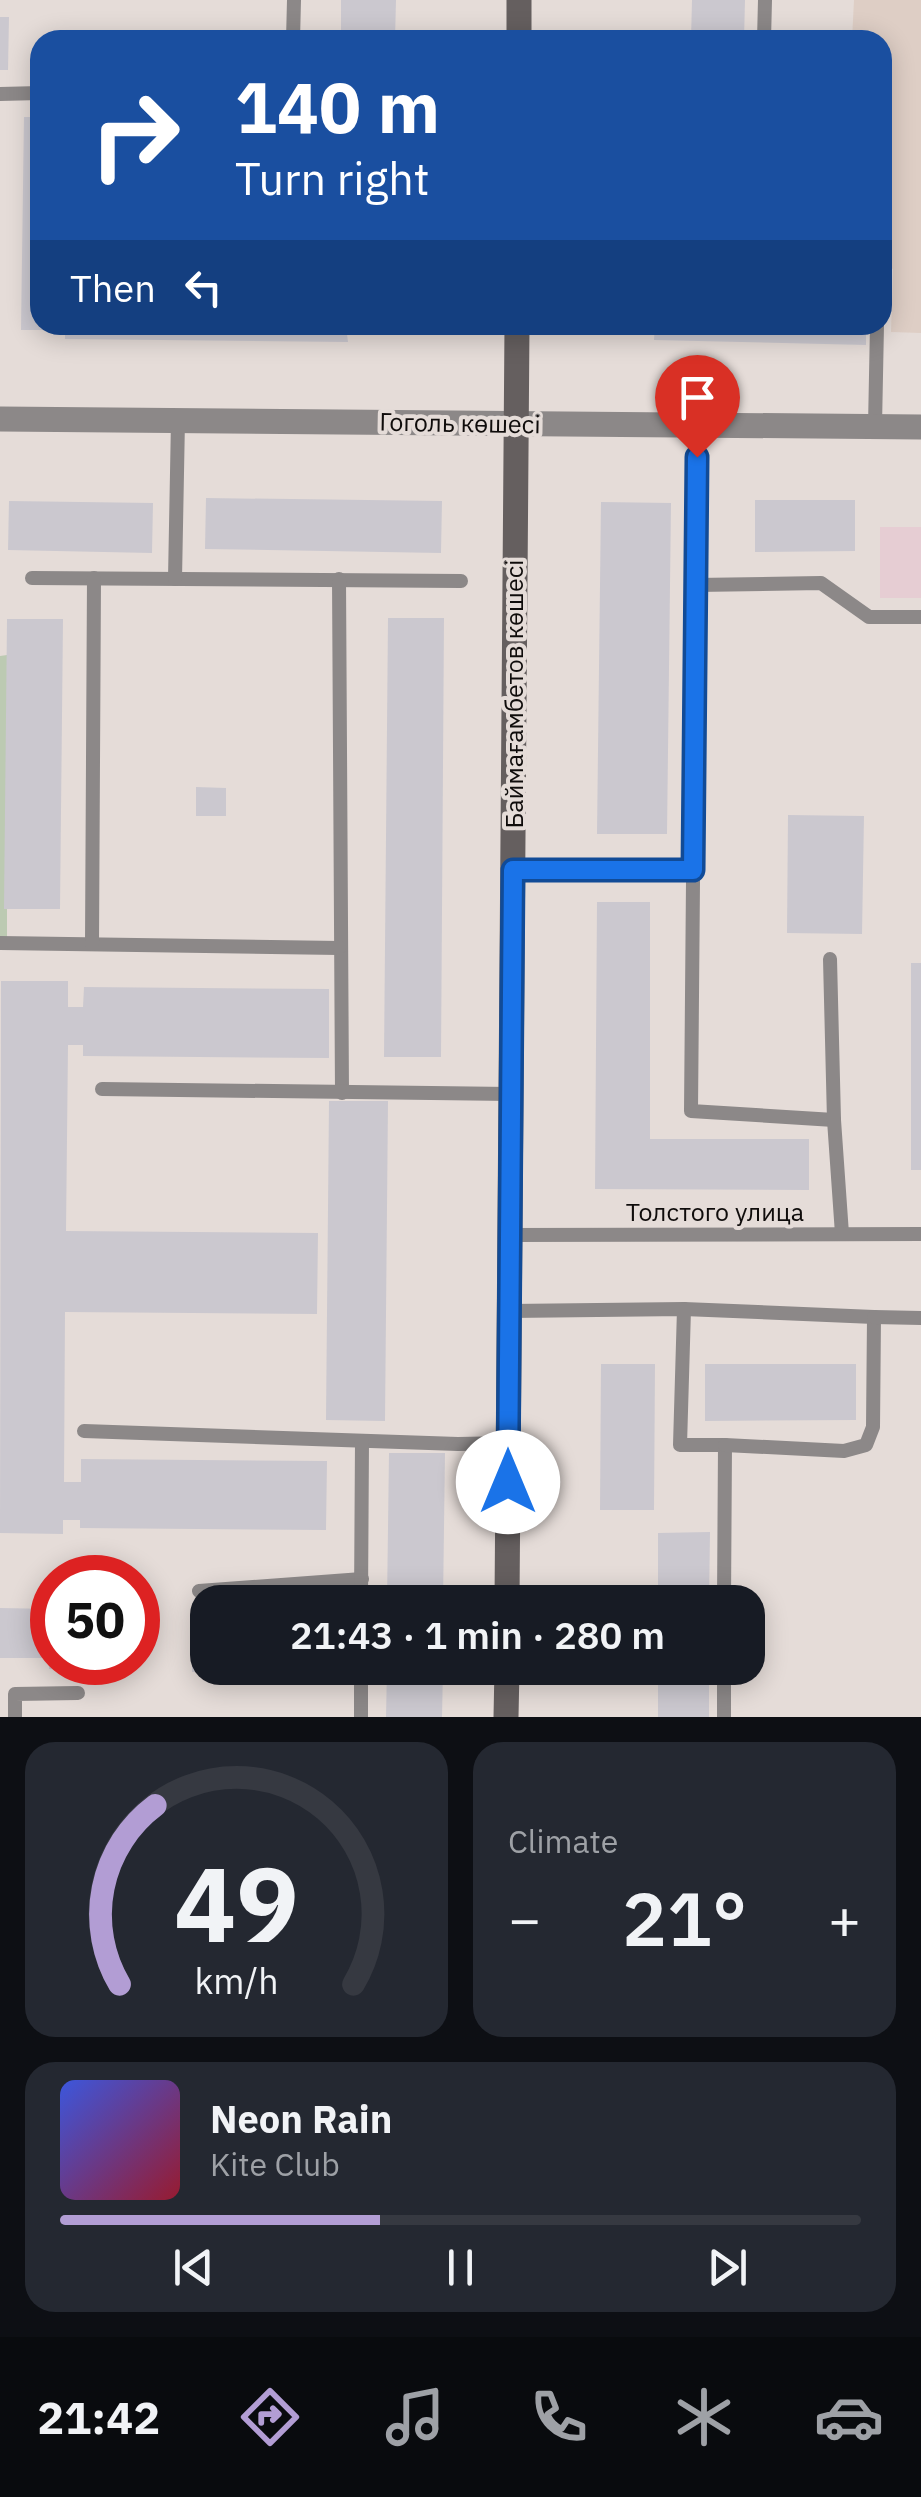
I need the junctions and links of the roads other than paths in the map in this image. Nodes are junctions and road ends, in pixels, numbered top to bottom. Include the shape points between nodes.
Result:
1 (294, 0) edge
2 (519, 0) edge
3 (765, 0) edge
4 (293, 30) edge
5 (518, 30) edge
6 (764, 30) edge
7 (30, 93) edge
8 (0, 94) edge
9 (517, 335) edge
10 (877, 335) edge
11 (0, 419) edge
12 (178, 420) junction
13 (516, 424) junction
14 (697, 425) junction
15 (875, 426) junction
16 (921, 427) edge
17 (32, 578) dead end
18 (94, 578) junction
19 (175, 579) junction
20 (340, 580) junction
21 (461, 581) dead end
22 (696, 586) junction
23 (921, 618) edge
24 (513, 870) junction
25 (693, 870) junction
26 (0, 943) edge
27 (92, 944) junction
28 (339, 948) junction
29 (830, 959) dead end
30 (102, 1088) dead end
31 (342, 1093) junction
32 (511, 1094) junction
33 (834, 1120) junction
34 (842, 1234) junction
35 (921, 1234) edge
36 (510, 1235) junction
37 (684, 1309) junction
38 (510, 1311) junction
39 (874, 1317) junction
40 (921, 1318) edge
41 (84, 1431) dead end
42 (362, 1441) junction
43 (508, 1442) junction
44 (724, 1445) junction
45 (362, 1579) junction
46 (287, 1585) edge
47 (362, 1585) edge
48 (507, 1585) edge
49 (724, 1585) edge
50 (361, 1685) edge
51 (506, 1685) edge
52 (724, 1685) edge
53 (78, 1693) dead end
54 (15, 1717) edge
55 (361, 1717) edge
56 (506, 1717) edge
57 (724, 1717) edge

1 - 4 lane
2 - 5 main road
3 - 6 lane
7 - 8 lane
9 - 13 main road, Баймағамбетов көшесі
10 - 15 lane
11 - 12 street, Гоголь көшесі
12 - 13 street, Гоголь көшесі
12 - 19 lane
13 - 14 street, Гоголь көшесі
13 - 24 main road, Баймағамбетов көшесі
14 - 15 street, Гоголь көшесі
14 - 22 lane
15 - 16 street, Гоголь көшесі
17 - 18 lane
18 - 19 lane
18 - 27 lane
19 - 20 lane
20 - 21 lane
20 - 28 lane
22 - 23 lane via 821,583 869,617
22 - 25 lane
24 - 25 lane
24 - 32 main road, Баймағамбетов көшесі
25 - 33 lane via 691,1112
26 - 27 lane
27 - 28 lane
28 - 31 lane
29 - 33 lane
30 - 31 lane
31 - 32 lane
32 - 36 main road, Баймағамбетов көшесі
33 - 34 lane
34 - 35 lane, Толстого улица
34 - 36 lane, Толстого улица
36 - 38 main road, Баймағамбетов көшесі
37 - 38 lane
37 - 39 lane
37 - 44 lane via 680,1445
38 - 43 main road, Баймағамбетов көшесі
39 - 40 lane
39 - 44 lane via 866,1445 844,1451
41 - 42 lane
42 - 43 lane
42 - 45 lane
43 - 48 main road, Баймағамбетов көшесі
44 - 49 lane
45 - 46 lane
45 - 47 lane
50 - 55 lane
51 - 56 main road
52 - 57 lane
53 - 54 lane via 15,1694

